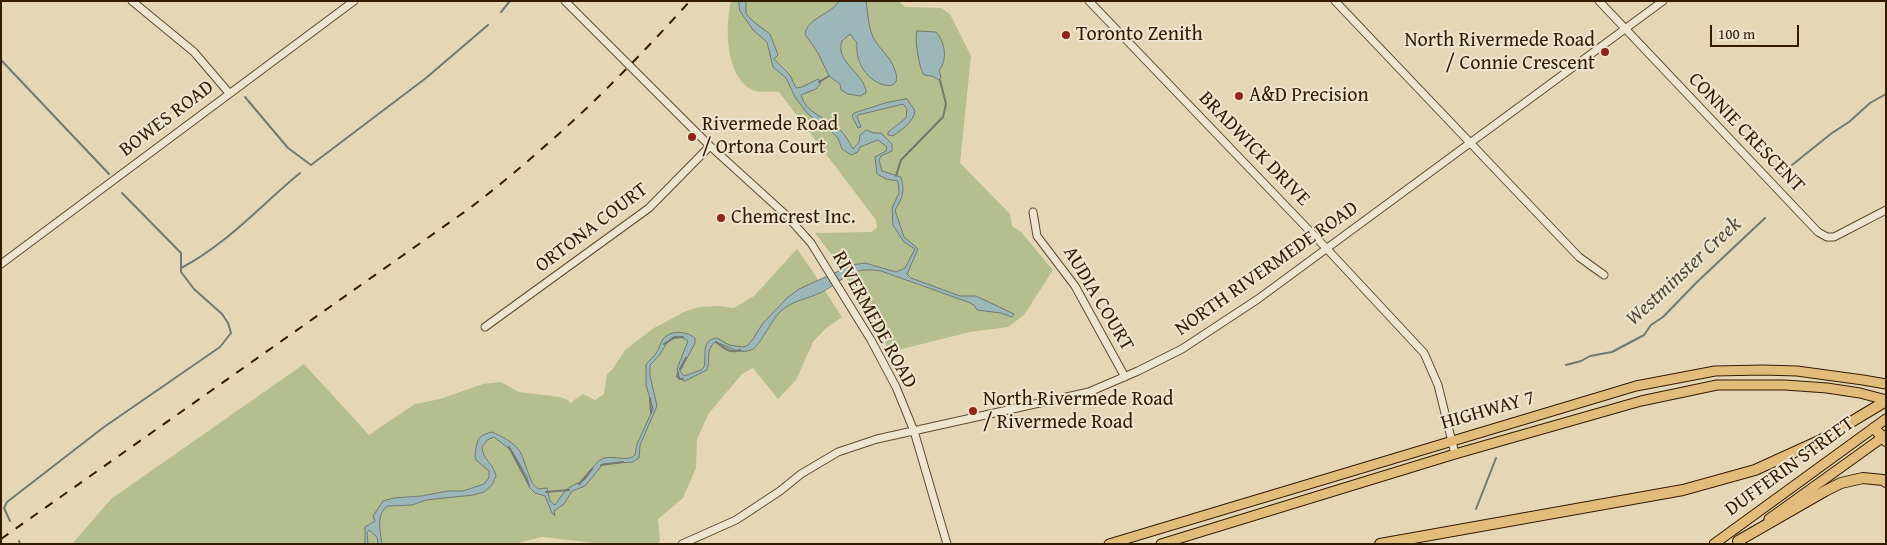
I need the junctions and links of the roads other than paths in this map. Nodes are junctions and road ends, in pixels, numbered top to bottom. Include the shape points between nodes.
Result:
1 (132, 1) edge
2 (354, 1) edge
3 (565, 1) edge
4 (1089, 1) edge
5 (1335, 1) edge
6 (1599, 1) edge
7 (1663, 1) edge
8 (1626, 29) junction
9 (229, 93) junction
10 (1471, 144) junction
11 (710, 146) junction
12 (1886, 210) edge
13 (1033, 212) dead end
14 (1327, 248) junction
15 (1, 264) edge
16 (1604, 275) dead end
17 (485, 327) dead end
18 (1125, 376) junction
19 (1886, 384) edge
20 (1886, 400) edge
21 (1886, 419) edge
22 (1874, 428) junction
23 (914, 431) junction
24 (1885, 438) edge
25 (1451, 440) junction
26 (1455, 454) junction
27 (1886, 482) edge
28 (1716, 542) edge
29 (1736, 542) edge
30 (682, 544) edge
31 (947, 544) edge
32 (1109, 544) edge
33 (1161, 544) edge
34 (1380, 544) edge

1 - 9 street via 194,52
2 - 9 street, BOWES ROAD
3 - 11 street, RIVERMEDE ROAD
4 - 14 street, BRADWICK DRIVE
5 - 10 street
6 - 8 street, CONNIE CRESCENT
7 - 8 street, NORTH RIVERMEDE ROAD
8 - 10 street, NORTH RIVERMEDE ROAD
8 - 12 street, CONNIE CRESCENT via 1818,232 1834,237
9 - 15 street, BOWES ROAD
10 - 14 street, NORTH RIVERMEDE ROAD
10 - 16 street via 1579,257
11 - 17 street, ORTONA COURT via 649,208
11 - 23 street, RIVERMEDE ROAD via 786,215 811,243 882,360
13 - 18 street, AUDIA COURT via 1037,236 1075,286
14 - 18 street, NORTH RIVERMEDE ROAD via 1210,332
14 - 25 street, BRADWICK DRIVE via 1424,353 1438,385
18 - 23 street, NORTH RIVERMEDE ROAD via 1089,392
19 - 25 main road, HIGHWAY 7 via 1797,372 1716,371 1636,386
20 - 26 main road, HIGHWAY 7 via 1827,388 1717,384 1641,400
20 - 34 highway via 1821,440 1754,470 1683,490
21 - 22 main road, DUFFERIN STREET
22 - 24 highway
22 - 28 main road, DUFFERIN STREET
23 - 30 street, NORTH RIVERMEDE ROAD via 838,452 736,520
23 - 31 street, RIVERMEDE ROAD
24 - 29 main road, DUFFERIN STREET
25 - 26 street, BRADWICK DRIVE
25 - 32 main road, HIGHWAY 7
26 - 33 main road, HIGHWAY 7
27 - 29 highway via 1863,478 1841,483

